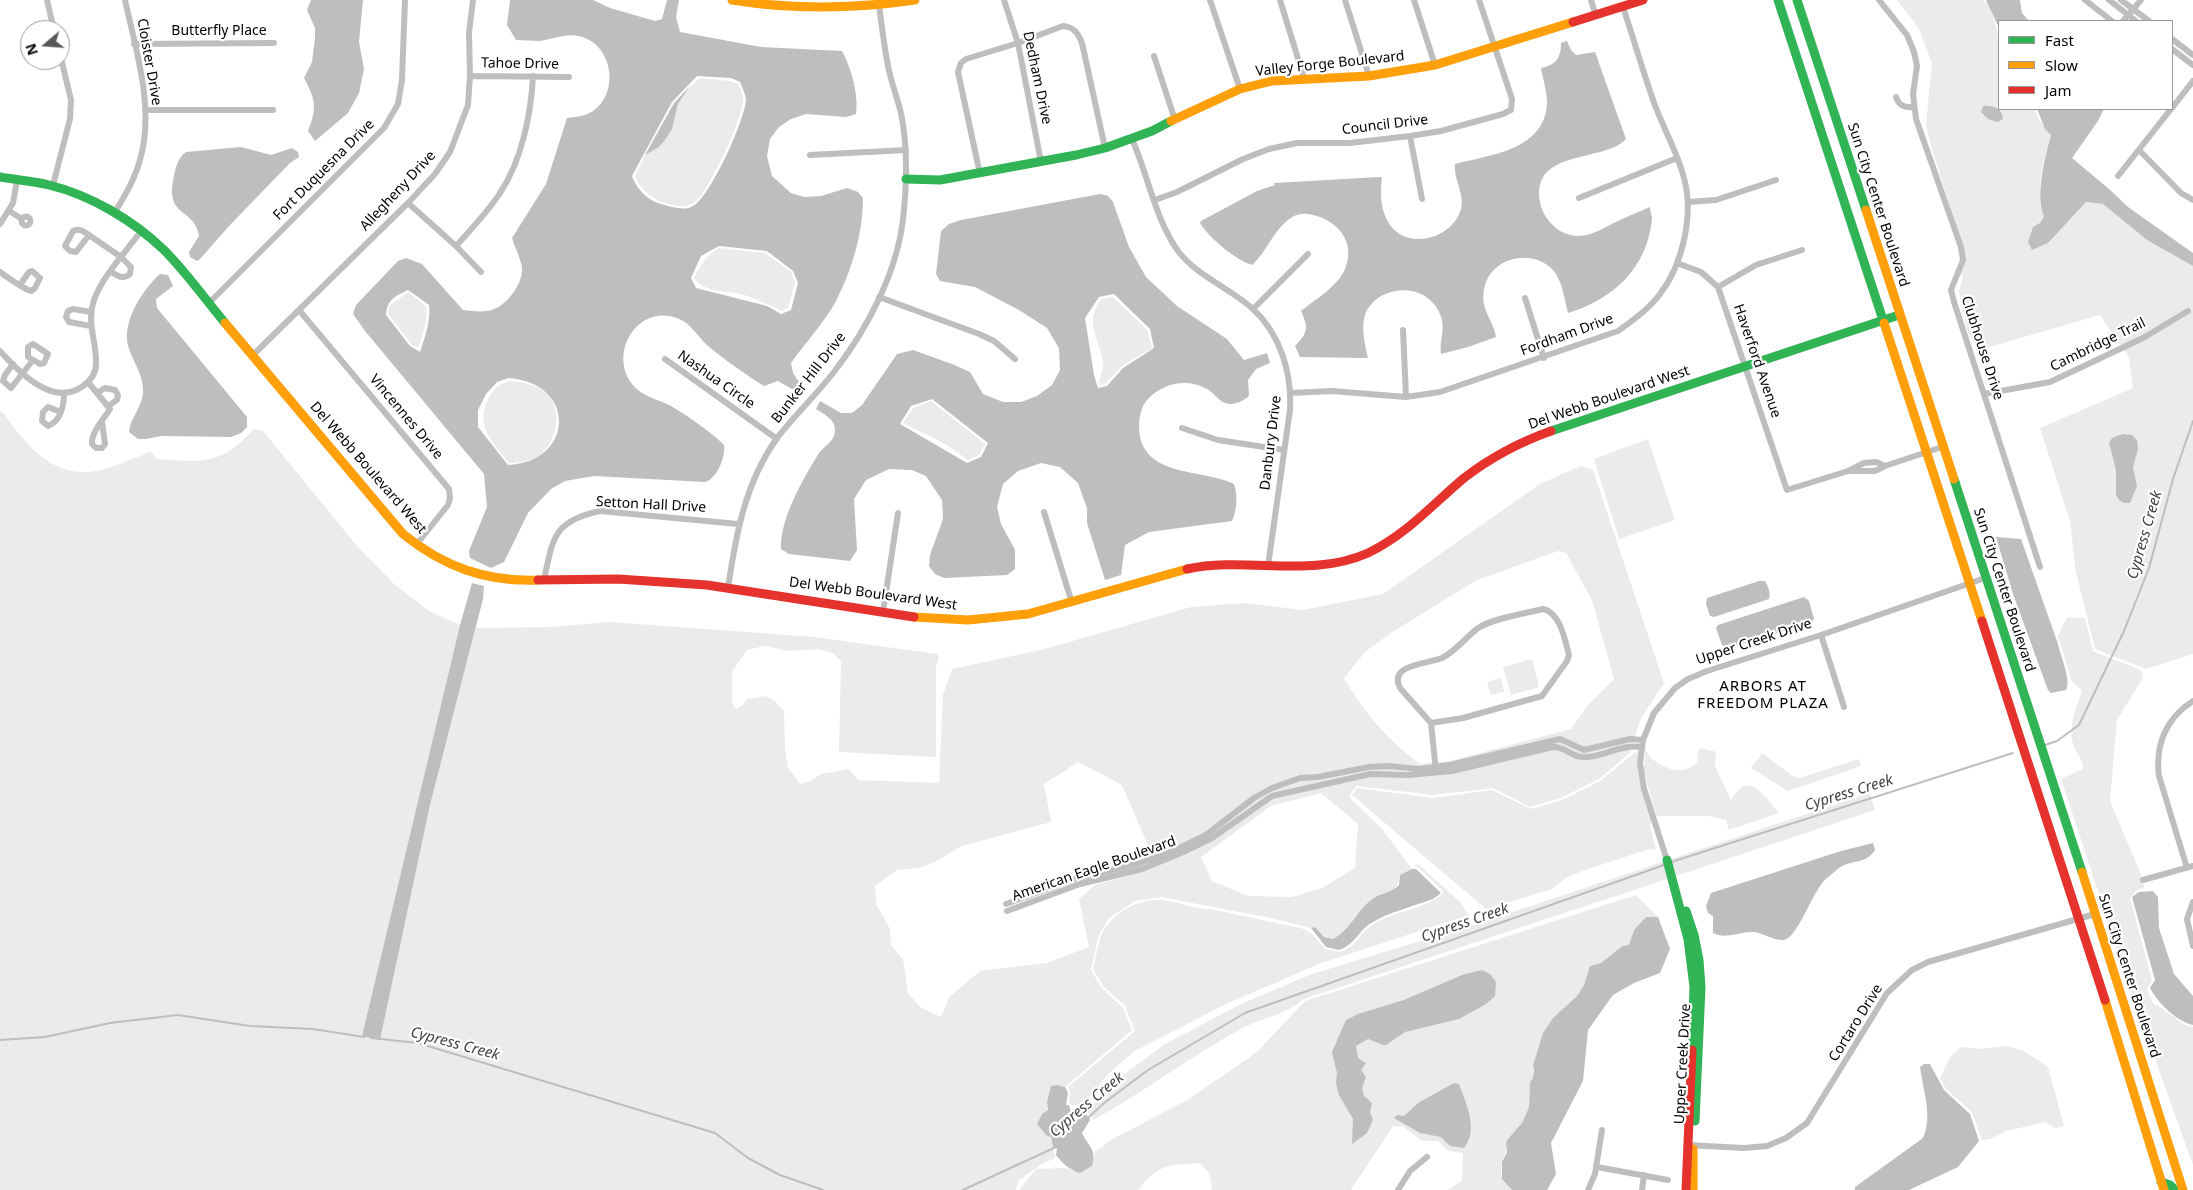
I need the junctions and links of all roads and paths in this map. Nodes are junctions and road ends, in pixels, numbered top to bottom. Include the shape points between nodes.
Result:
1 (47, 0) edge
2 (125, 0) edge
3 (405, 0) edge
4 (473, 0) edge
5 (732, 0) edge
6 (916, 0) edge
7 (1004, 0) edge
8 (1210, 0) edge
9 (1280, 0) edge
10 (1346, 0) edge
11 (1414, 0) edge
12 (1479, 0) edge
13 (1591, 0) edge
14 (1643, 0) edge
15 (1778, 0) edge
16 (1797, 0) edge
17 (1880, 0) edge
18 (2084, 0) edge
19 (2109, 0) edge
20 (2122, 0) edge
21 (2140, 0) edge
22 (879, 6) junction
23 (1623, 7) junction
24 (2133, 9) junction
25 (2128, 15) junction
26 (1596, 16) junction
27 (52, 20) edge
28 (2111, 20) edge
29 (2124, 20) edge
30 (2135, 20) edge
31 (2148, 20) edge
32 (2173, 40) edge
33 (274, 43) dead end
34 (134, 44) junction
35 (1018, 44) junction
36 (1495, 48) junction
37 (2173, 49) edge
38 (2193, 55) edge
39 (1154, 56) dead end
40 (1435, 65) junction
41 (2193, 65) edge
42 (64, 70) edge
43 (470, 76) junction
44 (534, 76) junction
45 (1369, 76) junction
46 (569, 77) dead end
47 (1304, 78) junction
48 (2193, 81) edge
49 (1240, 89) junction
50 (1896, 97) dead end
51 (1914, 107) junction
52 (2173, 107) edge
53 (146, 110) junction
54 (273, 110) dead end
55 (2170, 110) edge
56 (1175, 120) junction
57 (1410, 136) junction
58 (1132, 139) junction
59 (1104, 148) junction
60 (906, 150) junction
61 (2139, 150) junction
62 (810, 155) dead end
63 (1677, 158) junction
64 (1041, 162) junction
65 (980, 174) junction
66 (2118, 176) dead end
67 (0, 177) edge
68 (906, 179) junction
69 (17, 180) junction
70 (1776, 180) dead end
71 (53, 186) junction
72 (1579, 198) dead end
73 (1422, 199) dead end
74 (1155, 200) junction
75 (2193, 200) edge
76 (1688, 202) junction
77 (408, 203) junction
78 (9, 211) junction
79 (115, 212) junction
80 (22, 219) dead end
81 (0, 224) edge
82 (141, 231) junction
83 (88, 235) dead end
84 (456, 246) junction
85 (1802, 250) dead end
86 (1308, 254) dead end
87 (122, 257) junction
88 (1677, 263) junction
89 (0, 272) edge
90 (112, 272) junction
91 (481, 272) dead end
92 (20, 286) dead end
93 (1718, 287) junction
94 (879, 297) junction
95 (1525, 298) dead end
96 (209, 303) junction
97 (1253, 309) junction
98 (299, 310) junction
99 (2188, 311) dead end
100 (91, 312) junction
101 (1900, 315) junction
102 (1882, 320) junction
103 (91, 326) junction
104 (1403, 330) dead end
105 (0, 351) edge
106 (253, 355) junction
107 (1544, 358) junction
108 (665, 359) dead end
109 (1015, 359) dead end
110 (33, 360) dead end
111 (13, 364) junction
112 (1745, 366) junction
113 (24, 374) junction
114 (88, 382) junction
115 (64, 393) junction
116 (97, 393) junction
117 (1290, 393) junction
118 (1984, 394) junction
119 (1406, 397) junction
120 (108, 406) junction
121 (61, 412) dead end
122 (102, 422) dead end
123 (1182, 428) dead end
124 (777, 439) junction
125 (1942, 447) junction
126 (1284, 450) junction
127 (1926, 452) junction
128 (1044, 512) dead end
129 (898, 513) dead end
130 (738, 524) junction
131 (416, 545) junction
132 (1268, 566) junction
133 (2040, 567) dead end
134 (1985, 578) junction
135 (544, 580) junction
136 (1969, 583) junction
137 (728, 588) junction
138 (1072, 603) junction
139 (883, 612) junction
140 (1821, 635) junction
141 (2193, 702) edge
142 (1844, 707) dead end
143 (1430, 723) junction
144 (1642, 744) junction
145 (1436, 770) junction
146 (1667, 860) joint
147 (2190, 867) edge
148 (2143, 880) dead end
149 (2193, 902) edge
150 (1018, 904) junction
151 (1006, 908) dead end
152 (2095, 914) junction
153 (2079, 919) junction
154 (2193, 946) edge
155 (1602, 1130) dead end
156 (1691, 1145) junction
157 (1428, 1157) dead end
158 (1597, 1167) junction
159 (1644, 1175) junction
160 (1668, 1180) dead end
161 (2163, 1186) edge
162 (1398, 1190) edge
163 (1588, 1190) edge
164 (1642, 1190) edge
165 (1686, 1190) edge
166 (1692, 1190) edge
167 (2175, 1190) edge
168 (2183, 1190) edge

1 - 27 street
2 - 34 street, Cloister Drive
3 - 96 street, Fort Duquesna Drive via 402,80 398,104 384,128
4 - 43 street, Allegheny Drive via 469,33
5 - 22 street via 803,9
6 - 22 street
7 - 35 street, Dedham Drive
8 - 49 street
9 - 47 street
10 - 45 street
11 - 40 street
12 - 36 street, Council Drive
13 - 26 street
14 - 23 street, Valley Forge Boulevard
15 - 102 street
16 - 101 street, Sun City Center Boulevard
17 - 51 street, Clubhouse Drive via 1907,35 1914,52 1917,66
18 - 28 street
19 - 25 street
20 - 24 street
21 - 24 street
22 - 60 street, Bunker Hill Drive
23 - 26 street, Valley Forge Boulevard
23 - 63 street, Fordham Drive via 1656,108
24 - 25 street
24 - 31 street
25 - 29 street
25 - 30 street
26 - 36 street, Valley Forge Boulevard
32 - 38 street
33 - 34 street, Butterfly Place
34 - 53 street, Cloister Drive
35 - 59 street via 1063,26 1078,33
35 - 64 street, Dedham Drive
35 - 65 street via 966,59 959,67
36 - 40 street, Valley Forge Boulevard
36 - 57 street, Council Drive via 1512,99 1511,110 1441,131
37 - 41 street
39 - 56 street
40 - 45 street, Valley Forge Boulevard
42 - 71 street via 71,100 70,119
43 - 44 street, Tahoe Drive
43 - 77 street, Allegheny Drive via 468,105 450,152
44 - 46 street, Tahoe Drive
44 - 84 street via 526,133 501,192
45 - 47 street, Valley Forge Boulevard
47 - 49 street, Valley Forge Boulevard
48 - 52 street
49 - 56 street, Valley Forge Boulevard
50 - 51 street via 1903,106
51 - 118 street, Clubhouse Drive via 1961,247 1963,260 1951,290
53 - 54 street
53 - 79 street, Cloister Drive via 142,155 135,176
55 - 61 street
56 - 58 street, Valley Forge Boulevard
57 - 73 street
57 - 74 street, Council Drive via 1350,143 1297,143 1269,149
58 - 59 street, Valley Forge Boulevard
58 - 74 street, Danbury Drive
59 - 64 street, Valley Forge Boulevard
60 - 62 street
60 - 68 street, Bunker Hill Drive
61 - 66 street
61 - 75 street via 2181,193
63 - 72 street
63 - 76 street, Fordham Drive via 1685,179
64 - 65 street, Valley Forge Boulevard
65 - 68 street, Valley Forge Boulevard via 940,180
67 - 69 street, Del Webb Boulevard West
68 - 94 street, Bunker Hill Drive via 896,256
69 - 71 street, Del Webb Boulevard West
69 - 78 street
70 - 76 street via 1716,200
71 - 79 street, Del Webb Boulevard West
74 - 97 street, Danbury Drive via 1165,230 1178,251 1194,268
76 - 88 street, Fordham Drive via 1685,236
77 - 84 street
77 - 98 street, Allegheny Drive
78 - 80 street
78 - 81 street
79 - 82 street, Del Webb Boulevard West
82 - 87 street
82 - 96 street, Del Webb Boulevard West via 164,250
83 - 87 street
84 - 91 street
85 - 93 street via 1756,265
86 - 97 street
87 - 90 street
87 - 90 street via 129,263 130,274 122,278
88 - 93 street via 1701,272
88 - 107 street, Fordham Drive via 1661,293 1642,314 1618,332
89 - 92 street
90 - 100 street via 97,293
93 - 112 street, Haverford Avenue
94 - 109 street via 987,337
94 - 124 street, Bunker Hill Drive via 854,345
95 - 107 street
96 - 106 street, Del Webb Boulevard West
97 - 117 street, Danbury Drive via 1281,351
98 - 106 street, Allegheny Drive
98 - 131 street, Vincennes Drive via 449,489 448,506
99 - 118 street, Cambridge Trail via 2143,338 2050,382
100 - 103 street
100 - 103 street via 73,309 66,317 69,322
101 - 102 street, Del Webb Boulevard West
101 - 125 street, Sun City Center Boulevard
102 - 112 street, Del Webb Boulevard West
102 - 127 street
103 - 114 street via 96,364
104 - 119 street
105 - 111 street
106 - 131 street, Del Webb Boulevard West via 391,520
107 - 119 street, Fordham Drive via 1440,392
108 - 124 street, Nashua Circle
110 - 113 street
111 - 113 street
111 - 113 street via 5,375 5,384 13,387
112 - 127 street, Haverford Avenue via 1787,490 1848,470 1875,471
112 - 132 street, Del Webb Boulevard West via 1531,438 1468,476 1411,528 1366,554 1316,567
113 - 115 street via 50,391
114 - 115 street via 79,389
114 - 116 street
115 - 121 street
116 - 120 street
116 - 120 street via 105,388 115,390 117,400
117 - 119 street, Fordham Drive via 1332,391
117 - 126 street, Danbury Drive
118 - 133 street, Clubhouse Drive
120 - 122 street via 110,409
123 - 126 street via 1218,440
124 - 130 street, Bunker Hill Drive via 760,468
125 - 127 street
125 - 134 street, Sun City Center Boulevard
126 - 132 street, Danbury Drive
127 - 136 street
128 - 138 street
129 - 139 street
130 - 135 street, Setton Hall Drive via 600,512 585,514 556,533
130 - 137 street, Bunker Hill Drive
131 - 135 street, Del Webb Boulevard West via 437,560 466,572 508,580
132 - 138 street, Del Webb Boulevard West via 1202,566
134 - 136 street, Upper Creek Drive
134 - 152 street, Sun City Center Boulevard
135 - 137 street, Del Webb Boulevard West via 620,579
136 - 140 street, Upper Creek Drive
136 - 153 street
137 - 139 street, Del Webb Boulevard West
138 - 139 street, Del Webb Boulevard West via 998,619 945,620
140 - 142 street
140 - 144 street, Upper Creek Drive via 1688,679 1675,688 1654,713
141 - 147 street via 2178,713 2164,731 2157,763
143 - 143 street via 1463,718 1542,696 1569,655 1556,617 1550,610 1484,624 1451,653 1402,671 1398,676 1400,688
143 - 145 street
144 - 145 street, American Eagle Boulevard via 1584,758 1553,747
144 - 146 street, Upper Creek Drive via 1640,763 1644,789
145 - 150 street, American Eagle Boulevard via 1408,775 1370,774 1272,796 1212,838 1181,853 1142,869
145 - 150 street, American Eagle Boulevard via 1369,767 1286,782 1242,806 1206,835 1140,863 1078,878
146 - 156 street, Upper Creek Drive via 1692,963
147 - 148 street
149 - 154 street via 2188,919
150 - 151 street, American Eagle Boulevard
152 - 153 street, Cortaro Drive
152 - 168 street, Sun City Center Boulevard
153 - 156 street, Cortaro Drive via 1928,962 1912,970 1888,994 1807,1123 1786,1138 1767,1146 1744,1148
153 - 161 street
155 - 158 street
156 - 165 street, Upper Creek Drive
156 - 166 street, Upper Creek Drive
157 - 162 street via 1410,1171
158 - 159 street
158 - 163 street
159 - 160 street
159 - 164 street
161 - 167 street via 2170,1185

